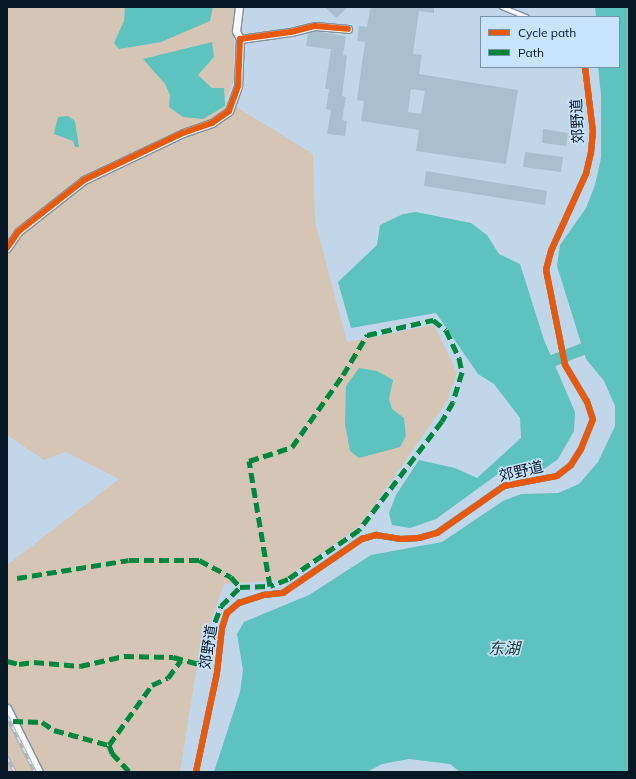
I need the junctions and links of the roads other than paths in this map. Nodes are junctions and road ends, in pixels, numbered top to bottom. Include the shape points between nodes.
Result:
1 (239, 7) edge
2 (502, 7) edge
3 (524, 16) edge
4 (348, 29) dead end
5 (240, 39) junction
6 (585, 68) edge
7 (7, 248) edge
8 (7, 708) edge
9 (39, 772) edge
10 (196, 772) edge

1 - 5 street via 236,31
2 - 3 lane
4 - 5 street via 315,26
5 - 7 street via 238,86 229,111 212,123 183,133 84,180 18,232
6 - 10 lane, 郊野道 via 593,132 592,153 586,174 551,251 546,270 565,365 587,402 593,420 581,449 566,469 548,479 504,486 437,533 419,538 401,539 376,535 362,539 283,593 250,598 227,613 222,628 217,673
8 - 9 street

